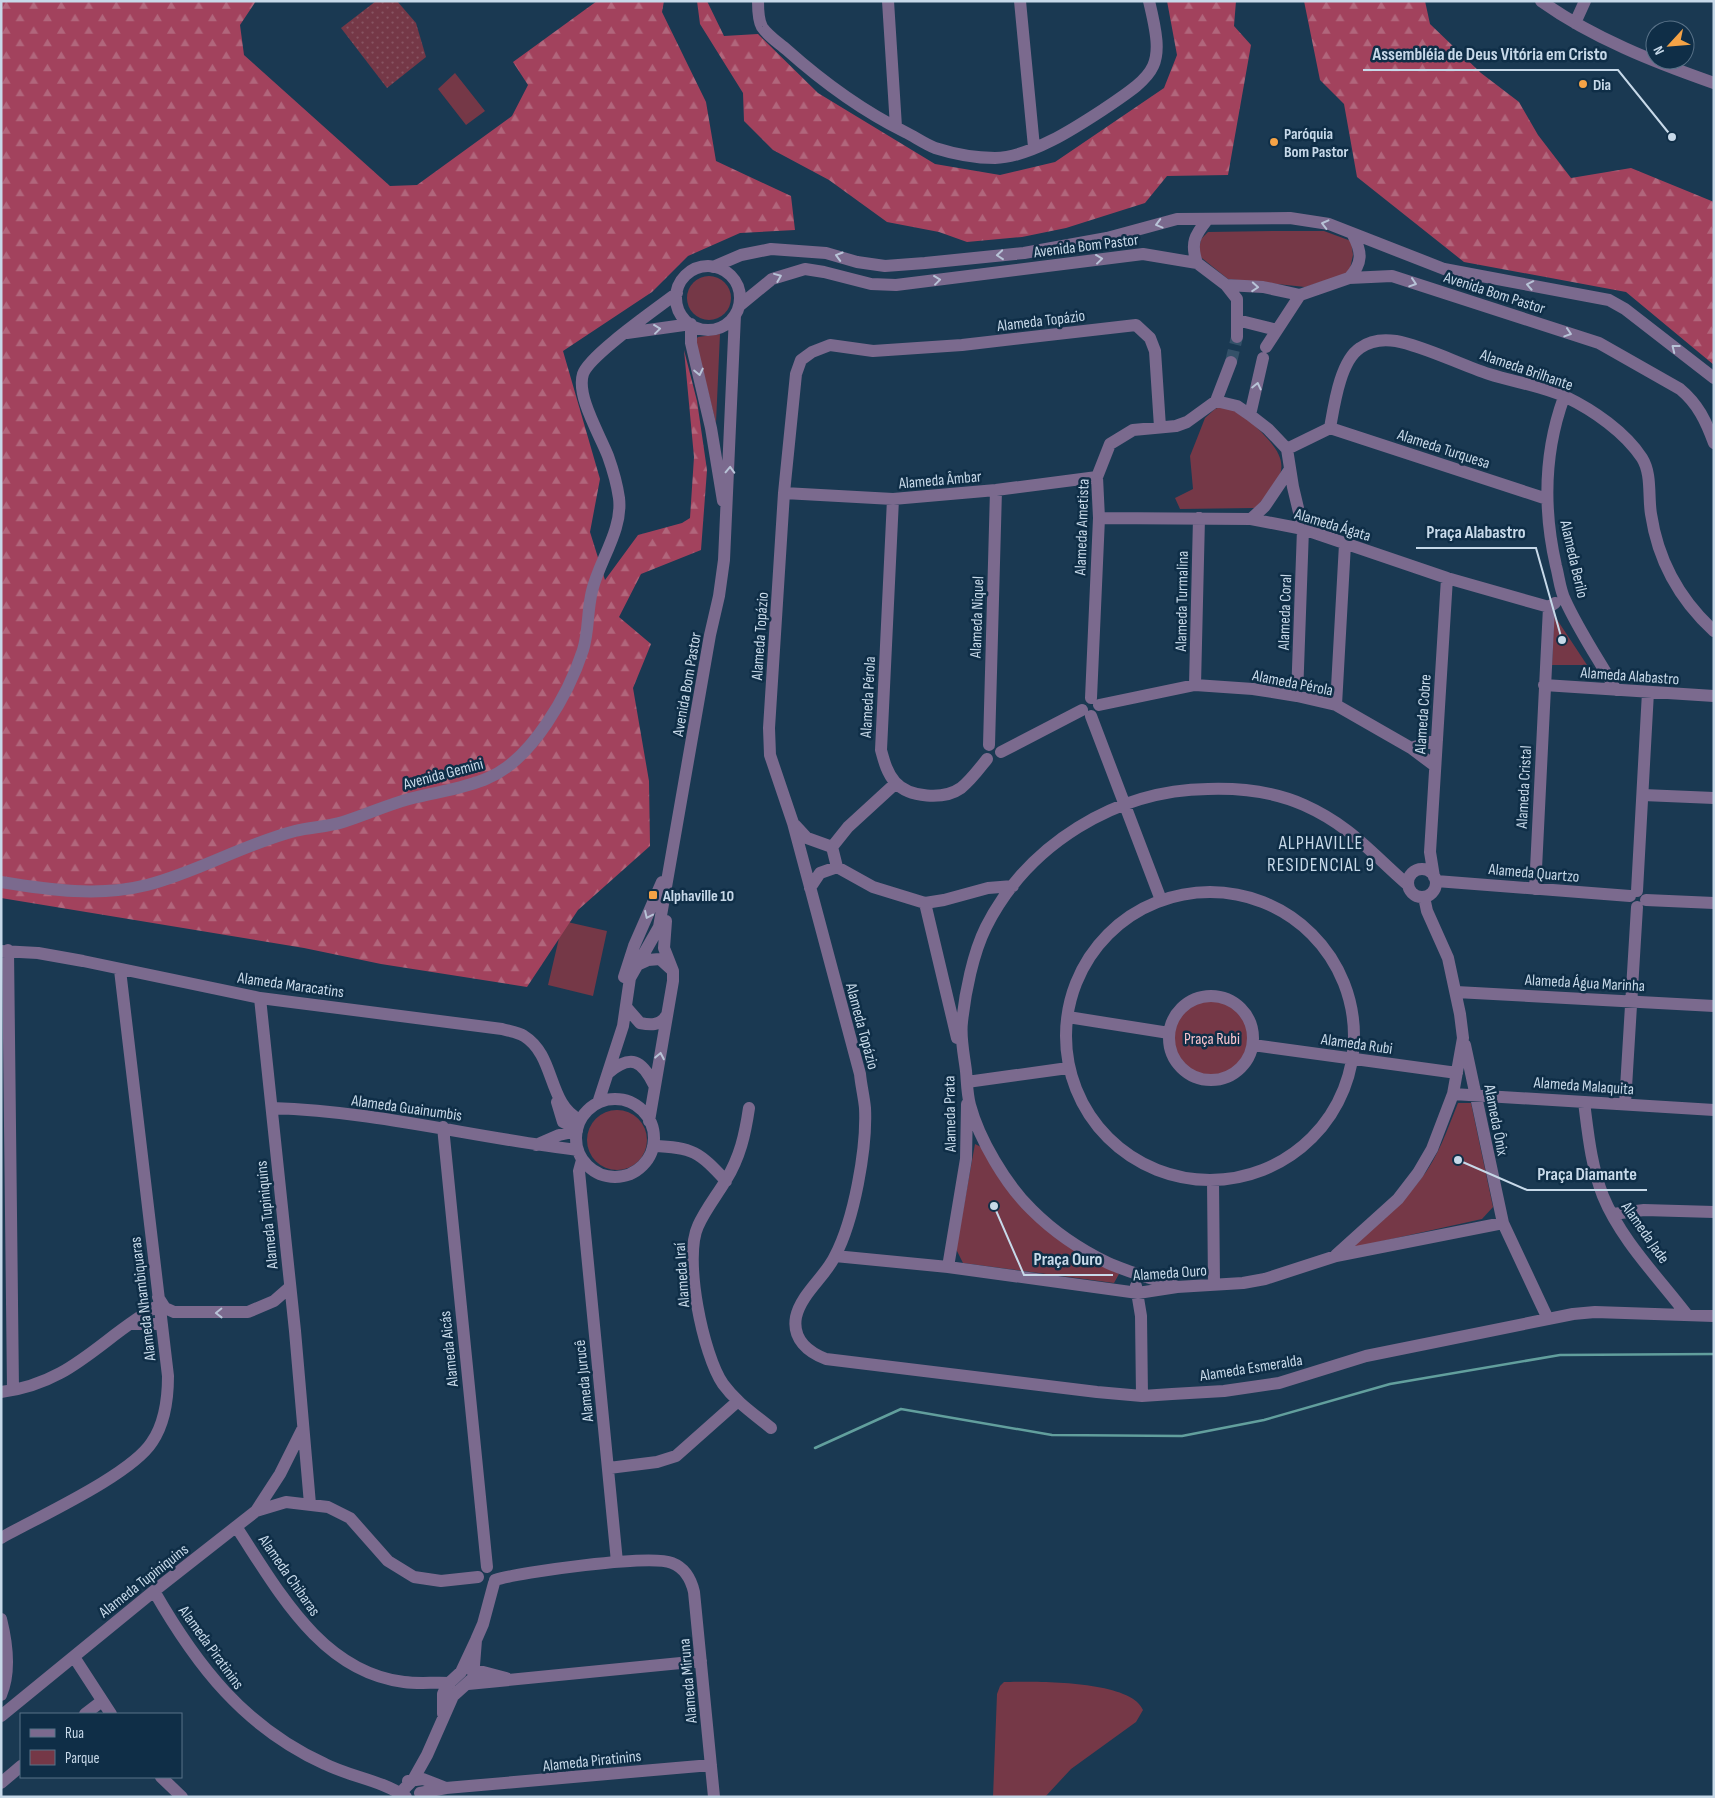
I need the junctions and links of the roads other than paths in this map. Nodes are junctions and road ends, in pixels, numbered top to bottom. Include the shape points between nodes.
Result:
1 (758, 1) edge
2 (888, 1) edge
3 (1020, 1) edge
4 (1149, 1) edge
5 (1542, 1) edge
6 (1585, 1) edge
7 (1575, 23) junction
8 (1714, 83) edge
9 (896, 127) junction
10 (1034, 147) junction
11 (1207, 220) junction
12 (1353, 234) junction
13 (1197, 263) junction
14 (713, 267) junction
15 (1349, 278) junction
16 (1226, 285) junction
17 (677, 293) junction
18 (1300, 294) junction
19 (737, 310) junction
20 (1237, 320) junction
21 (690, 324) junction
22 (1277, 330) junction
23 (624, 333) junction
24 (1237, 338) tunnel mouth
25 (1231, 362) tunnel mouth
26 (1714, 378) edge
27 (1564, 397) junction
28 (1215, 401) junction
29 (1250, 415) junction
30 (1160, 427) junction
31 (1330, 428) junction
32 (1714, 443) edge
33 (1287, 450) junction
34 (1290, 469) junction
35 (1097, 477) junction
36 (996, 490) junction
37 (784, 493) junction
38 (892, 499) junction
39 (1547, 499) junction
40 (1100, 518) junction
41 (1199, 518) junction
42 (726, 519) junction
43 (1251, 519) junction
44 (1303, 529) junction
45 (1345, 544) junction
46 (1447, 578) junction
47 (1564, 598) junction
48 (1549, 607) junction
49 (1714, 631) edge
50 (1195, 685) junction
51 (1544, 685) junction
52 (1616, 690) junction
53 (1648, 692) junction
54 (1297, 696) junction
55 (1714, 696) edge
56 (1095, 702) junction
57 (1336, 705) junction
58 (1087, 713) junction
59 (1437, 740) junction
60 (989, 745) junction
61 (1412, 748) junction
62 (1001, 752) junction
63 (987, 759) junction
64 (1435, 766) junction
65 (896, 783) junction
66 (1643, 795) junction
67 (1714, 798) edge
68 (1123, 804) junction
69 (802, 839) junction
70 (832, 848) junction
71 (1430, 852) junction
72 (673, 854) junction
73 (837, 867) junction
74 (805, 868) junction
75 (820, 873) junction
76 (1435, 879) junction
77 (1, 882) edge
78 (1416, 884) junction
79 (1013, 886) junction
80 (810, 888) junction
81 (1535, 889) junction
82 (1638, 898) junction
83 (1161, 900) junction
84 (924, 903) junction
85 (1714, 904) edge
86 (5, 950) edge
87 (636, 965) junction
88 (120, 970) junction
89 (673, 971) junction
90 (1456, 992) junction
91 (260, 998) junction
92 (1632, 1000) junction
93 (948, 1001) junction
94 (966, 1001) junction
95 (1714, 1006) edge
96 (626, 1008) junction
97 (666, 1016) junction
98 (1068, 1017) junction
99 (623, 1026) junction
100 (1169, 1033) junction
101 (1463, 1038) junction
102 (1253, 1046) junction
103 (1355, 1059) junction
104 (1068, 1068) junction
105 (608, 1073) junction
106 (1457, 1074) junction
107 (967, 1082) junction
108 (654, 1085) junction
109 (1453, 1094) junction
110 (1476, 1095) junction
111 (1584, 1102) junction
112 (598, 1103) junction
113 (1625, 1104) junction
114 (272, 1108) junction
115 (749, 1108) dead end
116 (1714, 1110) edge
117 (649, 1121) junction
118 (443, 1127) junction
119 (578, 1127) junction
120 (536, 1145) junction
121 (653, 1146) junction
122 (580, 1155) junction
123 (602, 1175) junction
124 (726, 1180) junction
125 (1213, 1182) junction
126 (582, 1195) junction
127 (1714, 1212) edge
128 (1613, 1214) junction
129 (1502, 1222) junction
130 (835, 1256) junction
131 (1336, 1256) junction
132 (948, 1267) junction
133 (1134, 1272) junction
134 (1214, 1285) junction
135 (290, 1287) junction
136 (1177, 1287) junction
137 (1138, 1293) junction
138 (158, 1301) junction
139 (1687, 1315) junction
140 (1714, 1316) edge
141 (1548, 1319) junction
142 (130, 1324) junction
143 (161, 1324) junction
144 (797, 1336) joint
145 (7, 1391) edge
146 (1142, 1396) junction
147 (738, 1401) junction
148 (303, 1428) junction
149 (771, 1428) dead end
150 (609, 1468) junction
151 (310, 1504) junction
152 (256, 1512) junction
153 (237, 1528) junction
154 (1, 1538) edge
155 (617, 1562) junction
156 (488, 1577) junction
157 (154, 1591) junction
158 (1, 1619) edge
159 (74, 1657) junction
160 (701, 1661) junction
161 (469, 1669) junction
162 (514, 1679) junction
163 (468, 1684) junction
164 (449, 1691) junction
165 (3, 1692) edge
166 (102, 1701) junction
167 (17, 1702) junction
168 (86, 1713) edge
169 (110, 1713) edge
170 (1, 1716) edge
171 (427, 1755) junction
172 (711, 1765) junction
173 (20, 1767) edge
174 (162, 1778) edge
175 (413, 1780) junction
176 (428, 1780) junction
177 (1, 1782) edge
178 (383, 1784) junction
179 (446, 1788) junction
180 (409, 1796) edge
181 (182, 1797) edge
182 (714, 1797) edge

1 - 9 street via 762,27 770,35 819,78 866,111
2 - 9 street
3 - 10 street
4 - 10 street via 1159,47 1150,73 1139,86 1083,124
5 - 7 street
6 - 7 street
7 - 8 street via 1668,67
9 - 10 street via 934,147 967,156 997,158
12 -> 11 street, Avenida Bom Pastor via 1329,224 1305,220
11 - 13 street via 1193,243
11 -> 14 street, Avenida Bom Pastor via 1177,219 1107,238 1024,253 935,262 885,266 826,253 771,249 741,255
12 - 15 street via 1360,248 1361,261
26 -> 12 street, Avenida Bom Pastor via 1610,300 1444,269
13 - 16 street, Avenida Bom Pastor
19 -> 13 street, Avenida Bom Pastor via 772,279 805,269 871,284 896,285 1143,254
14 - 17 street via 705,266 690,273 679,285
14 - 19 street via 725,270 733,277 739,291
15 - 18 street, Avenida Bom Pastor
15 -> 32 street, Avenida Bom Pastor via 1392,276 1598,343 1692,399 1707,422
16 -> 18 street, Avenida Bom Pastor
16 - 20 street via 1238,299
17 - 21 street via 678,306
17 - 23 street, Avenida Gemini
18 - 22 street
19 - 21 street via 729,322 715,329 700,329
42 -> 19 street, Avenida Bom Pastor
20 - 22 street
20 - 24 street
23 -> 21 street
21 -> 42 street, Avenida Bom Pastor
29 -> 22 street via 1265,353
23 - 77 street, Avenida Gemini via 586,369 582,385 586,404 614,474 619,500 618,521 592,590 582,652 550,720 528,748 502,771 487,779 407,799 336,824 278,836 148,885 82,892 45,890
25 - 28 street
27 - 31 street, Alameda Brilhante via 1398,341 1378,340 1359,348 1345,368
27 - 39 street, Alameda Berilo via 1549,451
27 - 49 street, Alameda Brilhante via 1621,433 1643,459 1649,479 1650,512 1666,568 1694,612
28 - 29 street via 1236,406
28 - 30 street, Alameda Ametista via 1187,422
29 - 33 street
30 - 35 street, Alameda Ametista via 1133,430 1110,444
30 - 37 street, Alameda Topázio via 1155,351 1150,338 1136,325 922,348 873,351 830,345 801,360 796,374
31 - 33 street
31 - 39 street, Alameda Turquesa
33 - 34 street, Alameda Coral
34 - 43 street via 1266,506
34 - 44 street, Alameda Coral
35 - 36 street, Alameda Âmbar
35 - 40 street, Alameda Ametista
36 - 38 street, Alameda Âmbar
36 - 60 street, Alameda Niquel
37 - 38 street, Alameda Âmbar
37 - 69 street, Alameda Topázio via 770,755 793,823
38 - 65 street, Alameda Pérola via 881,750 884,764
39 - 47 street, Alameda Berilo via 1549,536
40 - 41 street, Alameda Ágata
40 - 56 street, Alameda Ametista
41 - 43 street, Alameda Ágata
41 - 50 street, Alameda Turmalina
42 - 72 street, Avenida Bom Pastor via 719,596
43 - 44 street, Alameda Ágata
44 - 45 street, Alameda Ágata
44 - 54 street, Alameda Coral
45 - 46 street, Alameda Ágata
45 - 57 street
46 - 48 street, Alameda Ágata
46 - 59 street, Alameda Cobre
47 - 48 street
47 - 52 street, Alameda Berilo
48 - 51 street, Alameda Cristal
50 - 54 street, Alameda Pérola
50 - 56 street, Alameda Pérola
51 - 52 street, Alameda Alabastro
51 - 81 street, Alameda Cristal
52 - 53 street, Alameda Alabastro
53 - 55 street, Alameda Alabastro
53 - 66 street
54 - 57 street, Alameda Pérola
56 - 58 street via 1083,703
57 - 61 street, Alameda Pérola
58 - 62 street
58 - 68 street
59 - 61 street
59 - 64 street, Alameda Cobre
60 - 62 street via 997,746
60 - 63 street via 984,752
61 - 64 street, Alameda Pérola
62 - 63 street via 994,761
63 - 65 street via 959,789 936,797 916,793
64 - 71 street, Alameda Cobre
65 - 70 street via 848,827
66 - 67 street
66 - 82 street
68 - 78 street via 1162,793 1193,789 1231,789 1271,795 1301,804 1330,818
68 - 79 street via 1092,818 1039,856
68 - 83 street
69 - 70 street
69 - 74 street, Alameda Topázio
70 - 73 street
71 - 76 street, Alameda Cobre
71 - 78 street, Alameda Cobre
72 - 87 street, Avenida Bom Pastor via 659,927
72 - 89 street, Avenida Bom Pastor via 672,891 664,948
72 -> 99 street, Avenida Bom Pastor via 624,976
73 - 75 street
73 - 84 street via 873,886
74 - 75 street
74 - 80 street, Alameda Topázio
75 - 80 street
76 - 78 street via 1428,871
76 - 78 street via 1432,893
76 - 81 street, Alameda Quartzo
78 - 90 street via 1448,958
79 - 84 street via 988,888
79 - 94 street via 986,928 972,962
80 - 130 street, Alameda Topázio via 860,1074 865,1108 859,1177
81 - 82 street, Alameda Quartzo
82 - 85 street, Alameda Quartzo
82 - 92 street
83 - 98 street via 1121,922 1091,954 1074,990
83 - 103 street via 1181,894 1212,892 1241,896 1295,920 1331,959 1346,988 1354,1022
84 - 93 street, Alameda Prata
86 - 88 street, Alameda Maracatins
86 - 145 street
87 - 89 street via 660,959
87 - 96 street, Avenida Bom Pastor via 630,978
88 - 91 street, Alameda Maracatins
88 - 138 street, Alameda Nhambiquaras
89 - 97 street, Avenida Bom Pastor
90 - 92 street, Alameda Água Marinha
90 - 101 street
91 - 114 street, Alameda Tupiniquins
91 - 119 street, Alameda Maracatins via 502,1029 523,1035 544,1056 552,1080
92 - 95 street, Alameda Água Marinha
92 - 113 street
93 - 94 street
93 - 107 street, Alameda Prata
94 - 107 street via 962,1023
96 - 97 street via 640,1023 655,1024
96 - 99 street, Avenida Bom Pastor
108 -> 97 street, Avenida Bom Pastor
98 - 100 street
98 - 104 street
99 - 105 street, Avenida Bom Pastor
100 - 102 street via 1174,1056 1181,1067 1204,1080 1217,1080 1235,1072 1248,1058
100 - 102 street via 1181,1010 1195,1000 1213,996 1230,1001 1244,1012 1253,1034
101 - 106 street
101 - 110 street, Alameda Ônix
102 - 103 street, Alameda Rubi
103 - 106 street, Alameda Rubi
103 - 125 street via 1329,1114 1293,1153 1266,1168
104 - 107 street
104 - 125 street via 1078,1098 1112,1143 1160,1172
105 - 108 street via 626,1062 636,1062 648,1073
105 - 112 street, Avenida Bom Pastor
106 - 109 street
107 - 132 street, Alameda Prata via 966,1159
107 - 133 street via 970,1104 986,1144 1030,1209 1080,1247 1108,1263
108 - 117 street, Avenida Bom Pastor
109 - 110 street, Alameda Malaquita
109 - 131 street via 1432,1149 1418,1174 1398,1199
110 - 111 street, Alameda Malaquita
110 - 129 street, Alameda Ônix
111 - 113 street, Alameda Malaquita
111 - 128 street, Alameda Jade via 1597,1179
112 - 117 street via 610,1100 627,1102 642,1111
112 - 119 street via 588,1110
113 - 116 street, Alameda Malaquita
114 - 118 street, Alameda Guainumbis via 316,1110
114 - 135 street, Alameda Tupiniquins
115 - 124 street, Alameda Iraí via 745,1139
117 - 121 street
118 - 120 street, Alameda Guainumbis
118 - 156 street, Alameda Aicás
119 - 120 street
119 - 122 street
120 - 122 street, Alameda Guainumbis
121 - 123 street via 643,1165 634,1172 624,1176
121 - 124 street via 676,1146 699,1153
122 - 123 street via 591,1169
122 - 126 street, Alameda Jurucê
123 - 126 street via 590,1183
124 - 147 street, Alameda Iraí via 698,1225 693,1248 705,1343 723,1383
125 - 134 street
126 - 150 street, Alameda Jurucê
127 - 128 street via 1644,1210
128 - 139 street, Alameda Jade via 1626,1236
129 - 131 street, Alameda Ouro
129 - 141 street, Alameda Ônix
130 - 132 street, Alameda Ouro
130 - 144 street, Alameda Topázio via 796,1316
131 - 134 street, Alameda Ouro via 1265,1278
132 - 137 street, Alameda Ouro
133 - 136 street
133 - 137 street
134 - 136 street, Alameda Ouro
135 -> 138 street via 274,1301 248,1312 190,1314 170,1310
135 - 148 street, Alameda Tupiniquins
136 - 137 street, Alameda Ouro
137 - 146 street
138 - 142 street
138 - 143 street, Alameda Nhambiquaras
139 - 140 street, Alameda Esmeralda
139 - 141 street, Alameda Esmeralda via 1596,1312
141 - 146 street, Alameda Esmeralda via 1366,1356 1279,1382 1224,1391
142 - 143 street
142 - 145 street via 63,1373 31,1386
143 - 154 street, Alameda Nhambiquaras via 168,1400 152,1442 113,1476
144 - 146 street, Alameda Esmeralda via 809,1351 826,1359
147 - 149 street, Alameda Iraí
147 - 150 street via 676,1456 658,1462
148 - 151 street, Alameda Tupiniquins
148 - 152 street, Alameda Tupiniquins
150 - 155 street, Alameda Jurucê
151 - 152 street via 286,1502
151 - 156 street via 328,1507 350,1518 388,1562 414,1577 441,1581
152 - 153 street, Alameda Tupiniquins
153 - 157 street, Alameda Tupiniquins
153 - 164 street, Alameda Chibaras via 296,1617 338,1655 385,1677 428,1683
155 - 156 street
155 - 160 street, Alameda Miruna via 661,1560 680,1567 694,1592
156 - 161 street, Alameda Aicás via 486,1613
157 - 159 street, Alameda Tupiniquins
157 - 178 street, Alameda Piratinins via 171,1621 217,1684 260,1726 327,1766
158 - 165 street via 7,1652
159 - 166 street
159 - 167 street, Alameda Tupiniquins
160 - 162 street
160 - 172 street, Alameda Miruna
161 - 162 street
161 - 163 street, Alameda Aicás via 473,1678
161 - 164 street
162 - 163 street
163 - 164 street, Alameda Aicás
164 - 171 street via 443,1722
165 - 167 street
166 - 168 street
166 - 169 street
167 - 170 street, Alameda Tupiniquins
171 - 175 street
171 - 176 street
172 - 179 street, Alameda Piratinins
172 - 182 street, Alameda Miruna
173 - 177 street
174 - 181 street
175 - 176 street
175 - 178 street
175 - 180 street via 404,1789
176 - 179 street
176 - 180 street
178 - 180 street
179 - 180 street, Alameda Piratinins

